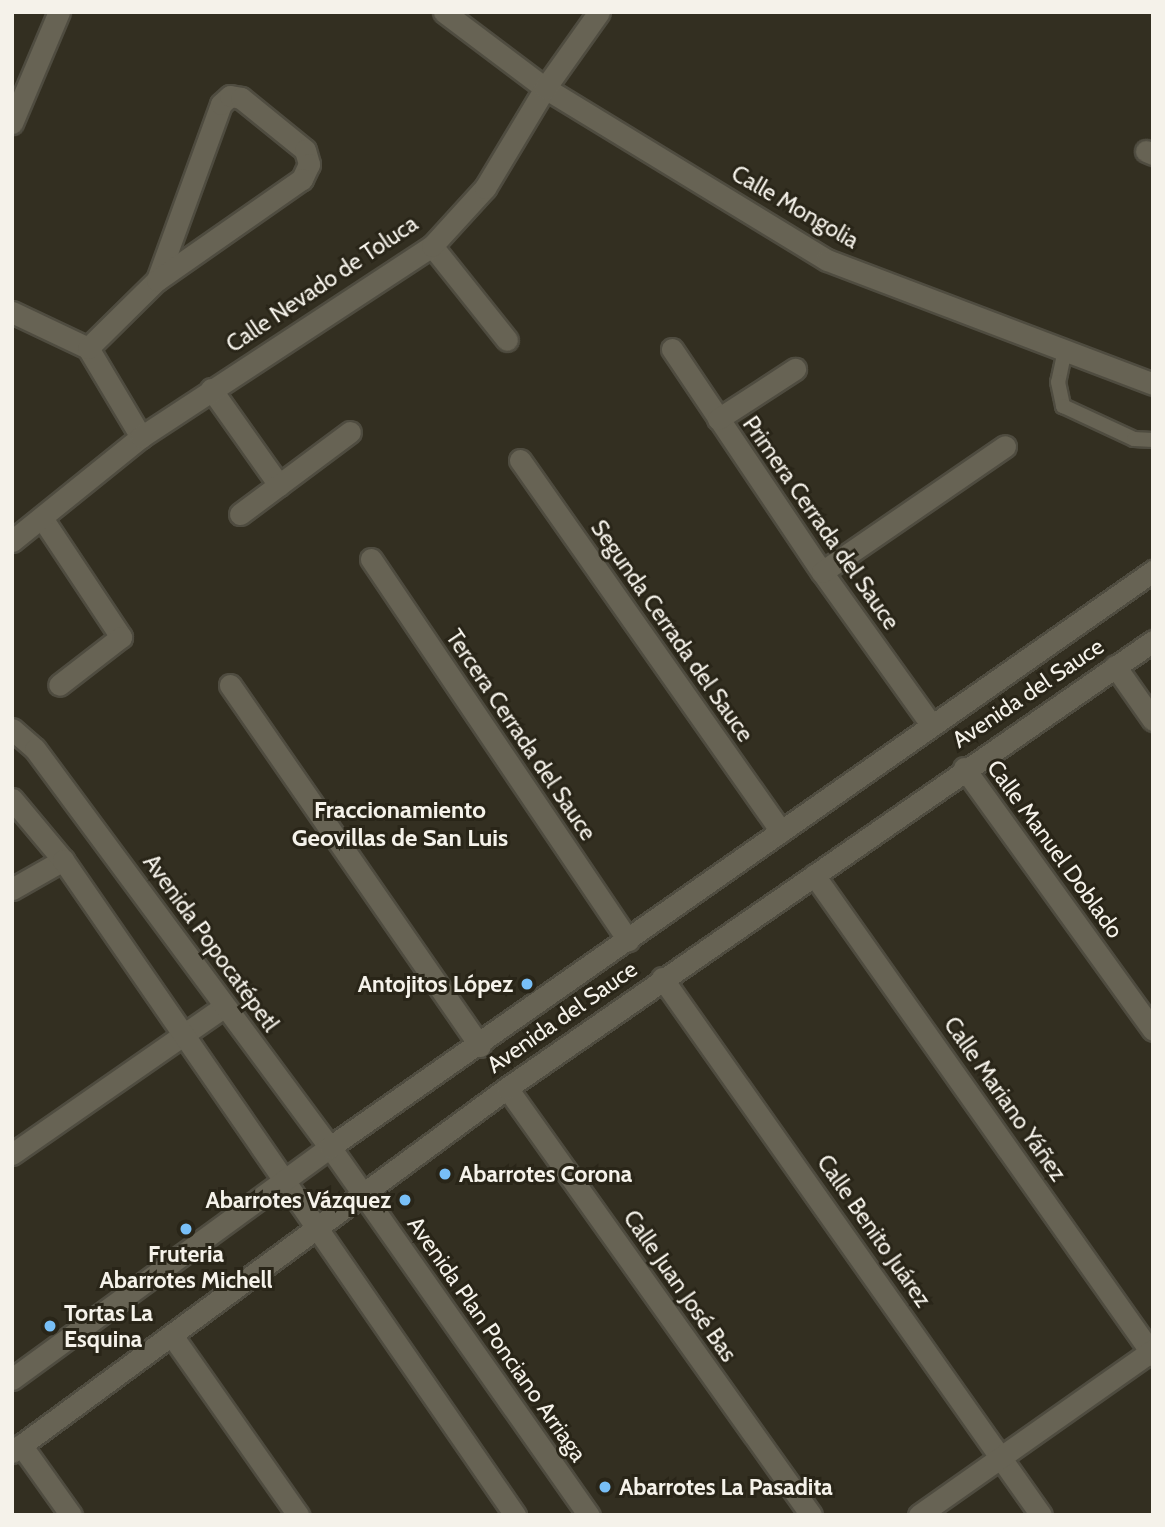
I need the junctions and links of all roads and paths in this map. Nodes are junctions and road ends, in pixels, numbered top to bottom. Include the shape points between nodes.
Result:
1 (59, 12) edge
2 (444, 12) edge
3 (599, 12) edge
4 (545, 88) junction
5 (12, 123) edge
6 (432, 246) junction
7 (157, 280) junction
8 (12, 312) edge
9 (507, 340) dead end
10 (88, 348) junction
11 (672, 349) dead end
12 (1065, 351) junction
13 (795, 369) dead end
14 (1153, 384) edge
15 (211, 389) junction
16 (718, 419) junction
17 (350, 432) dead end
18 (141, 437) junction
19 (1153, 440) edge
20 (1005, 446) dead end
21 (520, 460) dead end
22 (279, 485) junction
23 (240, 514) dead end
24 (42, 518) junction
25 (12, 541) edge
26 (371, 559) dead end
27 (1153, 571) edge
28 (822, 572) junction
29 (1153, 641) edge
30 (1115, 666) junction
31 (59, 685) dead end
32 (230, 685) dead end
33 (1153, 720) edge
34 (931, 724) junction
35 (12, 729) edge
36 (964, 768) junction
37 (12, 799) edge
38 (781, 831) junction
39 (63, 860) junction
40 (814, 874) junction
41 (12, 889) edge
42 (628, 940) junction
43 (662, 978) junction
44 (225, 1006) junction
45 (1153, 1030) edge
46 (181, 1036) junction
47 (480, 1046) junction
48 (507, 1088) junction
49 (330, 1147) junction
50 (12, 1154) edge
51 (284, 1180) junction
52 (362, 1194) junction
53 (316, 1228) junction
54 (173, 1337) junction
55 (1152, 1352) edge
56 (12, 1379) edge
57 (17, 1448) edge
58 (1002, 1457) junction
59 (71, 1515) edge
60 (298, 1515) edge
61 (515, 1515) edge
62 (589, 1515) edge
63 (811, 1515) edge
64 (919, 1515) edge
65 (1041, 1515) edge

1 - 5 street
2 - 4 street, Calle Mongolia
3 - 4 street, Calle Nevado de Toluca
4 - 6 street, Calle Nevado de Toluca via 485,188
4 - 12 street, Calle Mongolia via 827,260
6 - 9 street
6 - 15 street, Calle Nevado de Toluca
7 - 7 street via 306,172 309,164 304,150 241,98 230,96 221,104
7 - 10 street
8 - 10 street
10 - 18 street
11 - 16 street, Primera Cerrada del Sauce
12 - 14 street, Calle Mongolia
12 - 19 lane via 1058,382 1063,406 1135,439
13 - 16 street
15 - 18 street, Calle Nevado de Toluca
15 - 22 street
16 - 28 street, Primera Cerrada del Sauce
17 - 22 street
18 - 24 street, Calle Nevado de Toluca
20 - 28 street
21 - 38 street, Segunda Cerrada del Sauce
22 - 23 street
24 - 25 street, Calle Nevado de Toluca
24 - 31 street via 121,636
26 - 42 street, Tercera Cerrada del Sauce
27 - 34 street, Avenida del Sauce
28 - 34 street, Primera Cerrada del Sauce
29 - 30 street, Avenida del Sauce
30 - 33 street
30 - 36 street, Avenida del Sauce
32 - 47 street
34 - 38 street, Avenida del Sauce
35 - 44 street, Avenida Popocatépetl via 35,749
36 - 40 street, Avenida del Sauce
36 - 45 street, Calle Manuel Doblado
37 - 39 street
38 - 42 street, Avenida del Sauce
39 - 41 street
39 - 46 street
40 - 43 street, Avenida del Sauce
40 - 55 street, Calle Mariano Yáñez
42 - 47 street, Avenida del Sauce
43 - 48 street, Avenida del Sauce
43 - 58 street, Calle Benito Juárez
44 - 46 street
44 - 49 street, Avenida Popocatépetl
46 - 50 street
46 - 51 street
47 - 49 street, Avenida del Sauce
48 - 52 street, Avenida del Sauce
48 - 63 street, Calle Juan José Bas
49 - 51 street, Avenida del Sauce
49 - 52 street, Avenida Popocatépetl
51 - 53 street
51 - 56 street, Avenida del Sauce
52 - 53 street, Avenida del Sauce
52 - 62 street, Avenida Plan Ponciano Arriaga
53 - 54 street, Avenida del Sauce
53 - 61 street
54 - 57 street, Avenida del Sauce
54 - 60 street
55 - 58 street
57 - 59 street
58 - 64 street
58 - 65 street, Calle Benito Juárez

